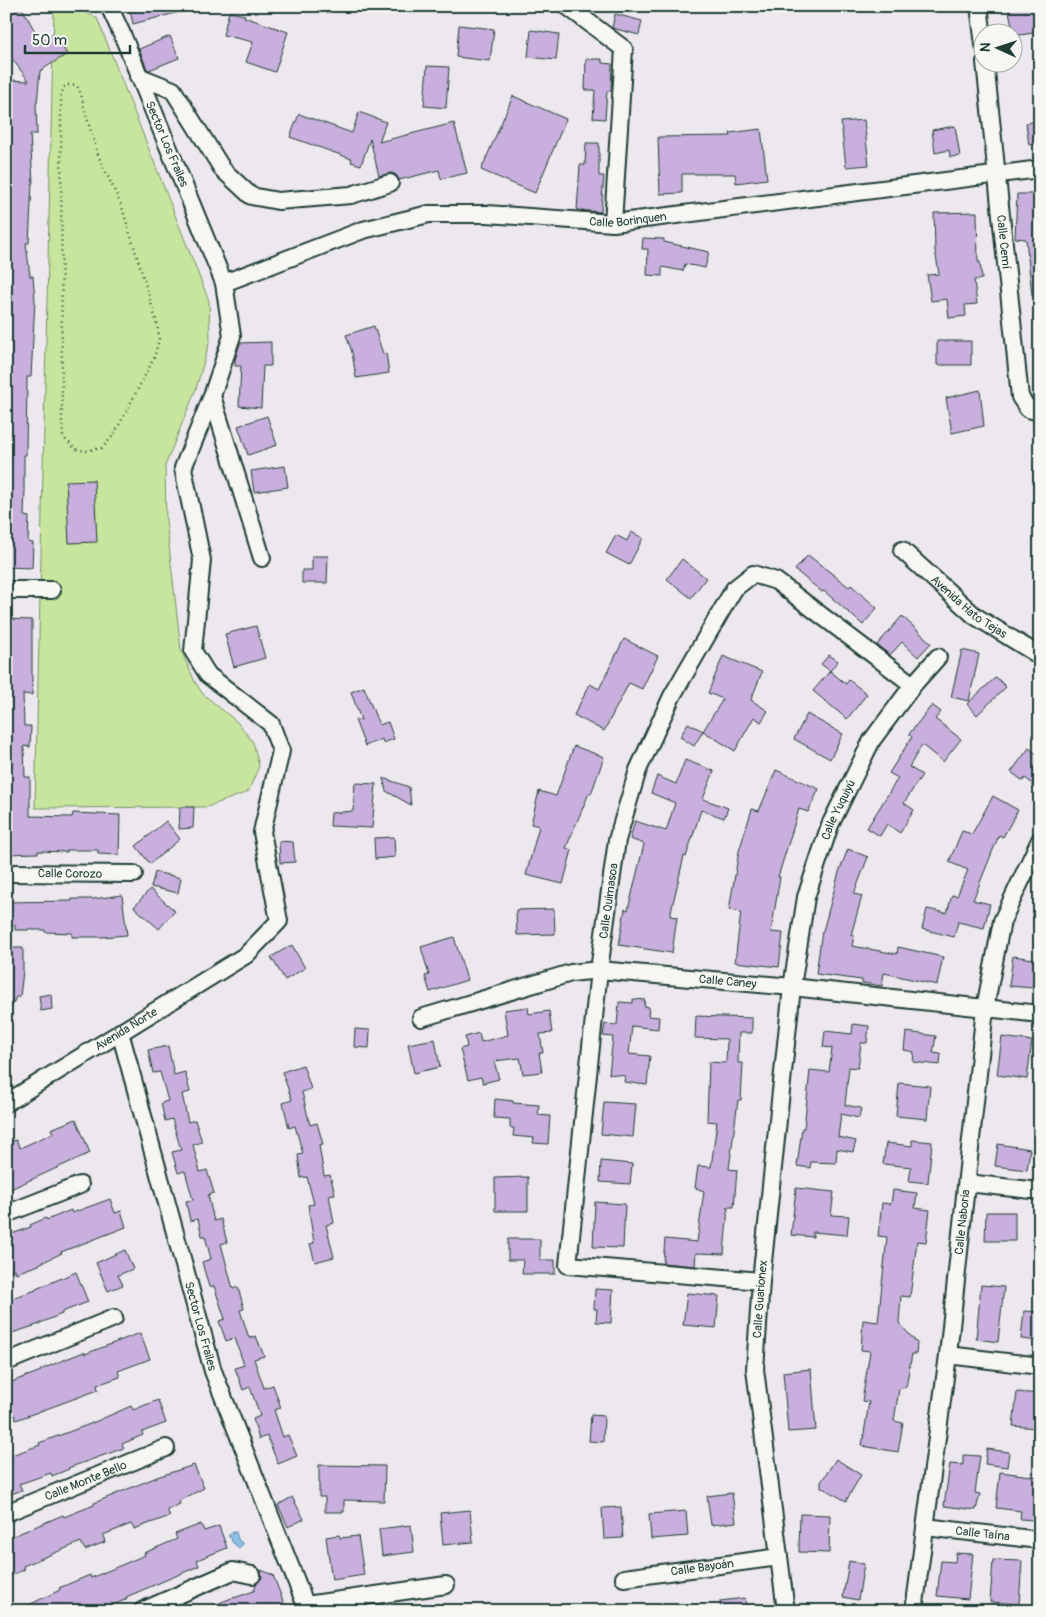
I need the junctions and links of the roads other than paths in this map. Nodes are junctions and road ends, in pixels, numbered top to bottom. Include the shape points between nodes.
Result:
1 (109, 6) edge
2 (567, 6) edge
3 (979, 6) edge
4 (981, 22) edge
5 (987, 72) edge
6 (138, 76) junction
7 (1040, 169) edge
8 (998, 174) junction
9 (390, 183) dead end
10 (613, 223) junction
11 (224, 283) junction
12 (212, 396) junction
13 (1040, 412) edge
14 (902, 550) dead end
15 (262, 558) dead end
16 (6, 590) edge
17 (52, 590) dead end
18 (1040, 656) edge
19 (938, 657) dead end
20 (913, 685) junction
21 (1040, 840) edge
22 (6, 873) edge
23 (134, 874) dead end
24 (599, 970) junction
25 (792, 987) junction
26 (985, 1008) junction
27 (1040, 1014) edge
28 (421, 1018) dead end
29 (120, 1032) junction
30 (6, 1103) edge
31 (967, 1183) junction
32 (80, 1184) dead end
33 (1040, 1191) edge
34 (6, 1214) edge
35 (761, 1281) junction
36 (114, 1318) dead end
37 (948, 1354) junction
38 (6, 1362) edge
39 (1040, 1366) edge
40 (166, 1448) dead end
41 (6, 1513) edge
42 (925, 1527) junction
43 (1040, 1540) edge
44 (779, 1557) junction
45 (252, 1575) dead end
46 (624, 1578) dead end
47 (446, 1585) dead end
48 (307, 1608) edge
49 (142, 1611) edge
50 (786, 1611) edge
51 (914, 1611) edge

1 - 6 street, Sector Los Frailes
2 - 10 street via 624,49
3 - 4 street
5 - 8 street, Calle Cemí
6 - 9 street via 173,90 223,170 251,196 278,201 342,196
6 - 11 street, Sector Los Frailes
7 - 8 street, Calle Borinquen
8 - 10 street, Calle Borinquen
8 - 13 street, Calle Cemí via 1020,398 1028,409
10 - 11 street, Calle Borinquen via 487,214 429,214 363,230
11 - 12 street, Sector Los Frailes via 232,336
12 - 15 street
12 - 29 street, Avenida Norte via 183,468 202,560 193,650 208,675 271,724 281,751 262,832 279,921 246,954
14 - 18 street, Avenida Hato Tejas via 975,616
16 - 17 street
19 - 20 street, Calle Yuquiyú
20 - 24 street, Calle Quimasoa via 776,581 753,574 734,589 672,696 638,770 617,840
20 - 25 street, Calle Yuquiyú via 872,740 830,825 806,897
21 - 26 street, Calle Naboria via 1002,921
22 - 23 street, Calle Corozo
24 - 25 street, Calle Caney
24 - 28 street, Calle Caney via 571,973
24 - 35 street, Calle Quimasoa via 568,1265
25 - 26 street, Calle Caney
25 - 35 street, Calle Guarionex
26 - 27 street, Calle Caney
26 - 31 street, Calle Naboria
29 - 30 street, Avenida Norte
29 - 48 street, Sector Los Frailes via 213,1371
31 - 33 street
31 - 37 street, Calle Naboria
32 - 34 street
35 - 44 street, Calle Guarionex via 755,1369
36 - 38 street
37 - 39 street
37 - 42 street, Calle Naboria
40 - 41 street, Calle Monte Bello
42 - 43 street, Calle Taína
42 - 51 street, Calle Naboria
44 - 46 street, Calle Bayoán
44 - 50 street, Calle Guarionex
45 - 49 street via 233,1570
47 - 48 street

